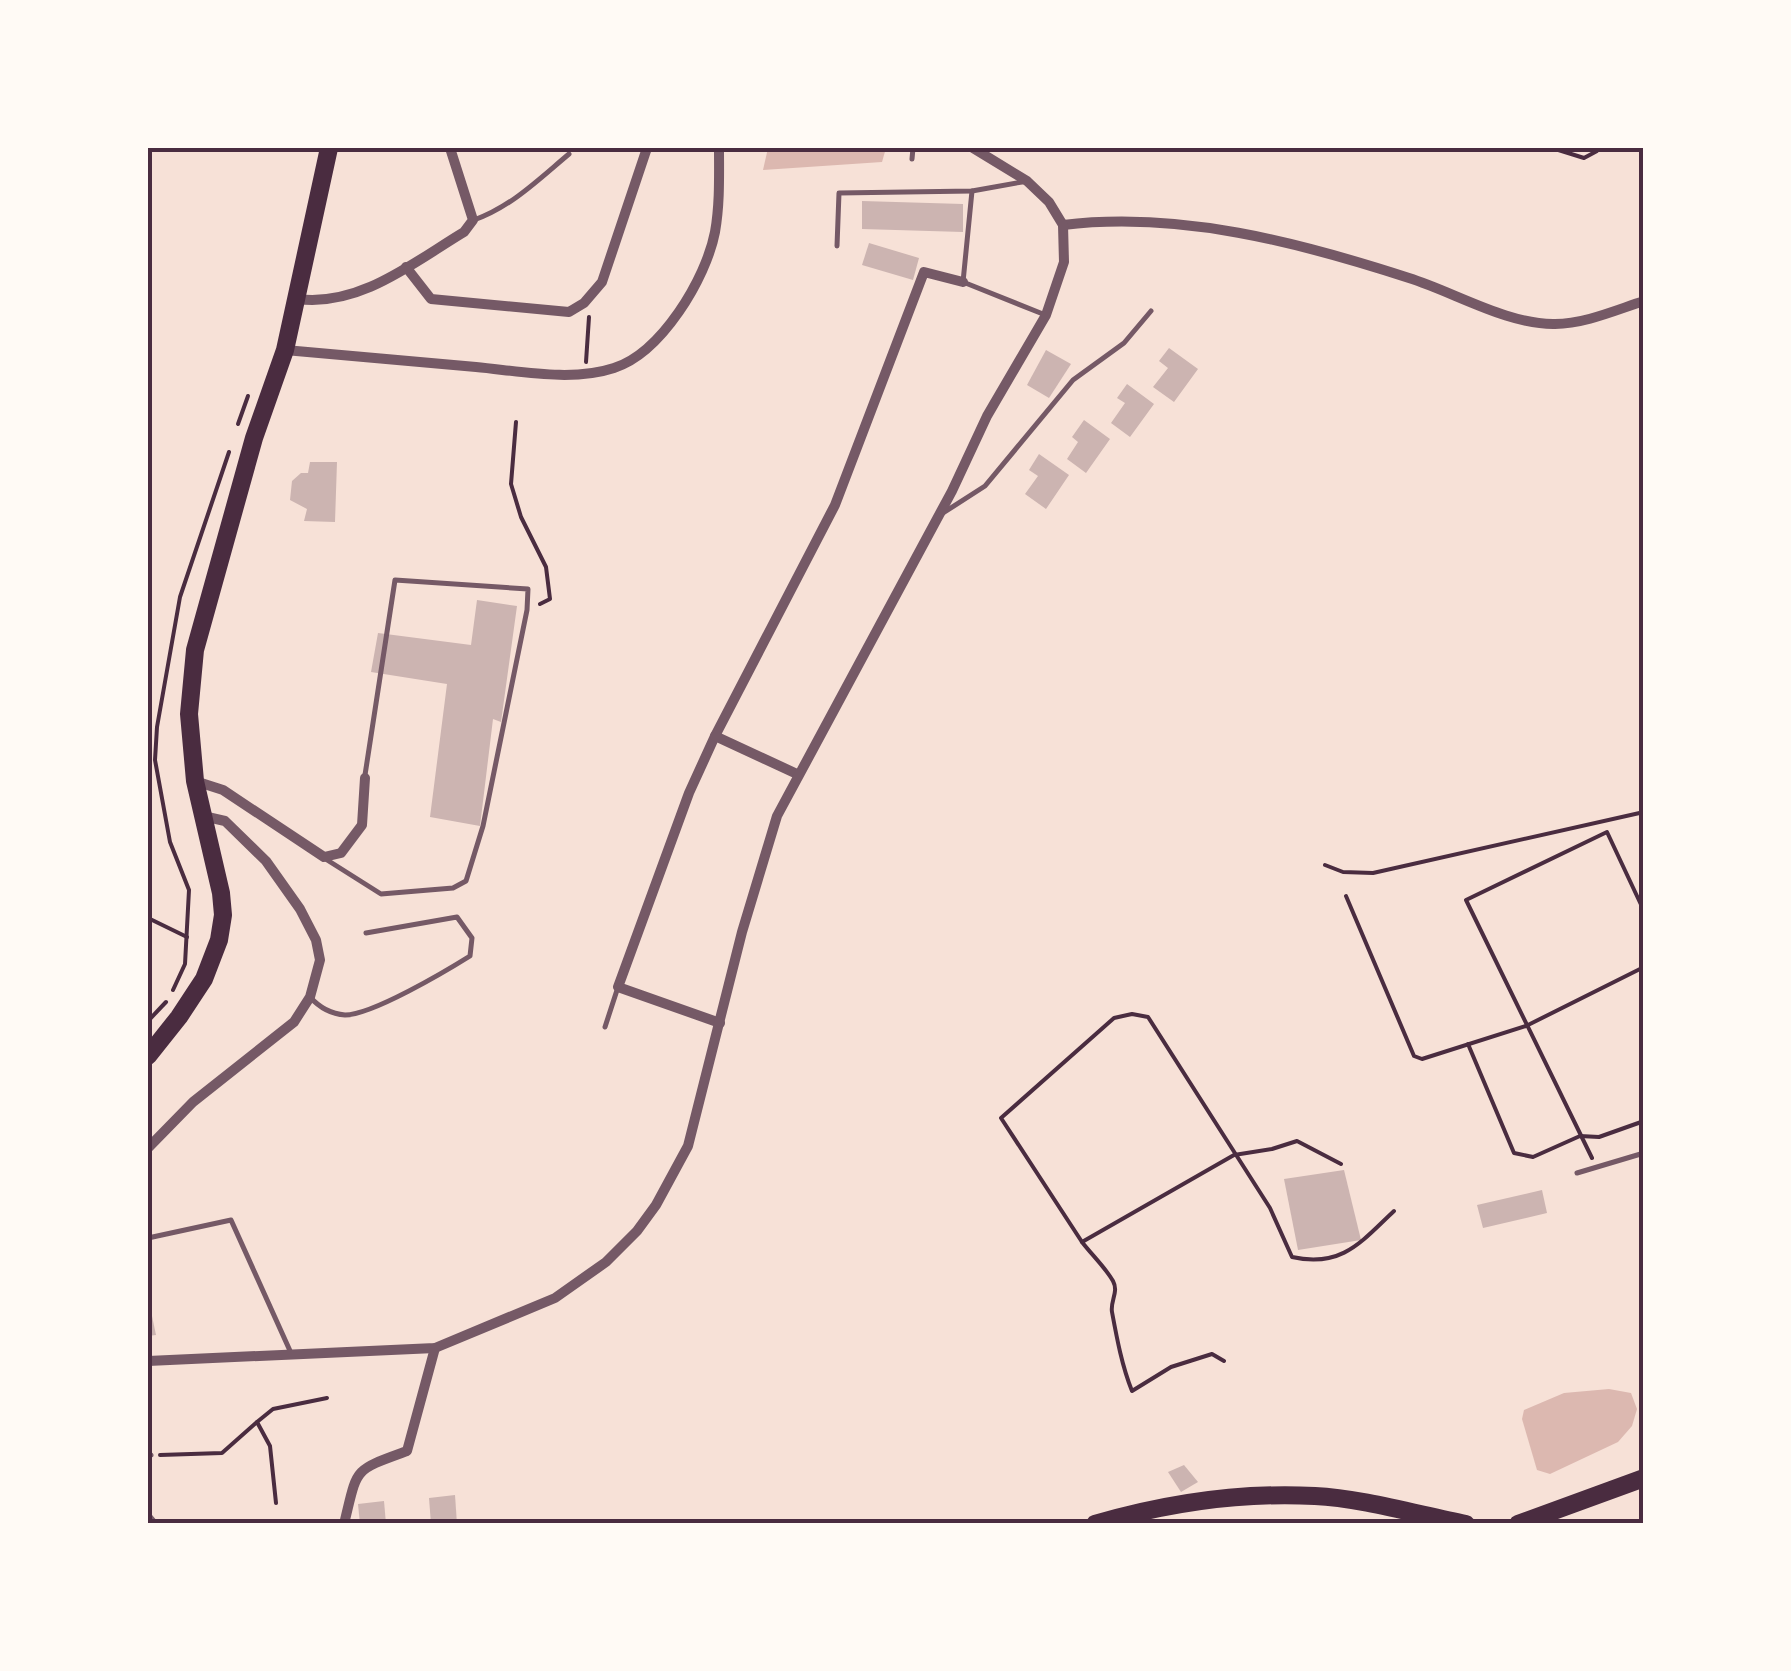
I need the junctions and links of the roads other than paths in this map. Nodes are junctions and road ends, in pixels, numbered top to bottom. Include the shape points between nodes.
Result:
1 (328, 148) edge
2 (450, 148) edge
3 (647, 148) edge
4 (719, 148) edge
5 (913, 148) edge
6 (973, 148) edge
7 (569, 154) dead end
8 (912, 159) dead end
9 (1027, 181) junction
10 (972, 191) junction
11 (474, 220) junction
12 (1063, 224) junction
13 (837, 246) dead end
14 (406, 267) junction
15 (963, 282) junction
16 (298, 299) junction
17 (1644, 301) edge
18 (1151, 311) dead end
19 (1046, 315) junction
20 (286, 350) junction
21 (938, 516) junction
22 (715, 736) junction
23 (797, 774) junction
24 (364, 778) joint
25 (195, 781) junction
26 (202, 816) junction
27 (324, 858) junction
28 (366, 934) dead end
29 (618, 987) junction
30 (310, 997) junction
31 (720, 1023) junction
32 (605, 1027) dead end
33 (148, 1056) edge
34 (148, 1148) edge
35 (1644, 1152) edge
36 (1576, 1173) dead end
37 (148, 1238) edge
38 (435, 1348) junction
39 (292, 1356) junction
40 (148, 1362) edge
41 (1644, 1478) edge
42 (148, 1518) edge
43 (152, 1524) edge
44 (344, 1524) edge
45 (1095, 1524) edge
46 (1466, 1524) edge
47 (1518, 1524) edge

1 - 16 main road
2 - 11 street
3 - 14 street via 602,282 570,312 431,300
4 - 20 street via 715,236 692,290 642,353 614,368 525,372
5 - 8 lane
6 - 9 street
7 - 11 lane via 517,197
9 - 10 lane
9 - 12 street
10 - 13 lane via 839,193
10 - 15 lane
11 - 14 street
12 - 17 street via 1169,224 1273,240 1410,278 1525,321 1556,324
12 - 19 street via 1064,262
14 - 16 street via 355,295
15 - 19 lane
15 - 22 street via 924,272 835,505
16 - 20 main road
18 - 21 lane via 1124,343 1073,380 985,486
19 - 21 street
20 - 25 main road via 254,438 195,650 189,714
21 - 23 street
22 - 23 street
22 - 29 street
23 - 31 street via 756,883
24 - 27 street via 362,825 342,853
24 - 27 lane via 395,580 528,589 466,881 381,894
25 - 26 main road
25 - 27 street via 223,790
26 - 30 street via 225,821 266,861 300,909 320,960
26 - 33 main road via 221,893 219,940 204,979
28 - 30 lane via 457,917 472,938 470,956 368,1010 344,1014
29 - 31 street
29 - 32 lane
30 - 34 street via 294,1022 193,1102
31 - 38 street via 688,1146 637,1230 555,1298
35 - 36 lane
37 - 39 lane via 232,1220
38 - 39 street
38 - 44 street via 407,1450 356,1475
39 - 40 street
41 - 47 main road
42 - 43 street
45 - 46 main road via 1207,1499 1317,1496

